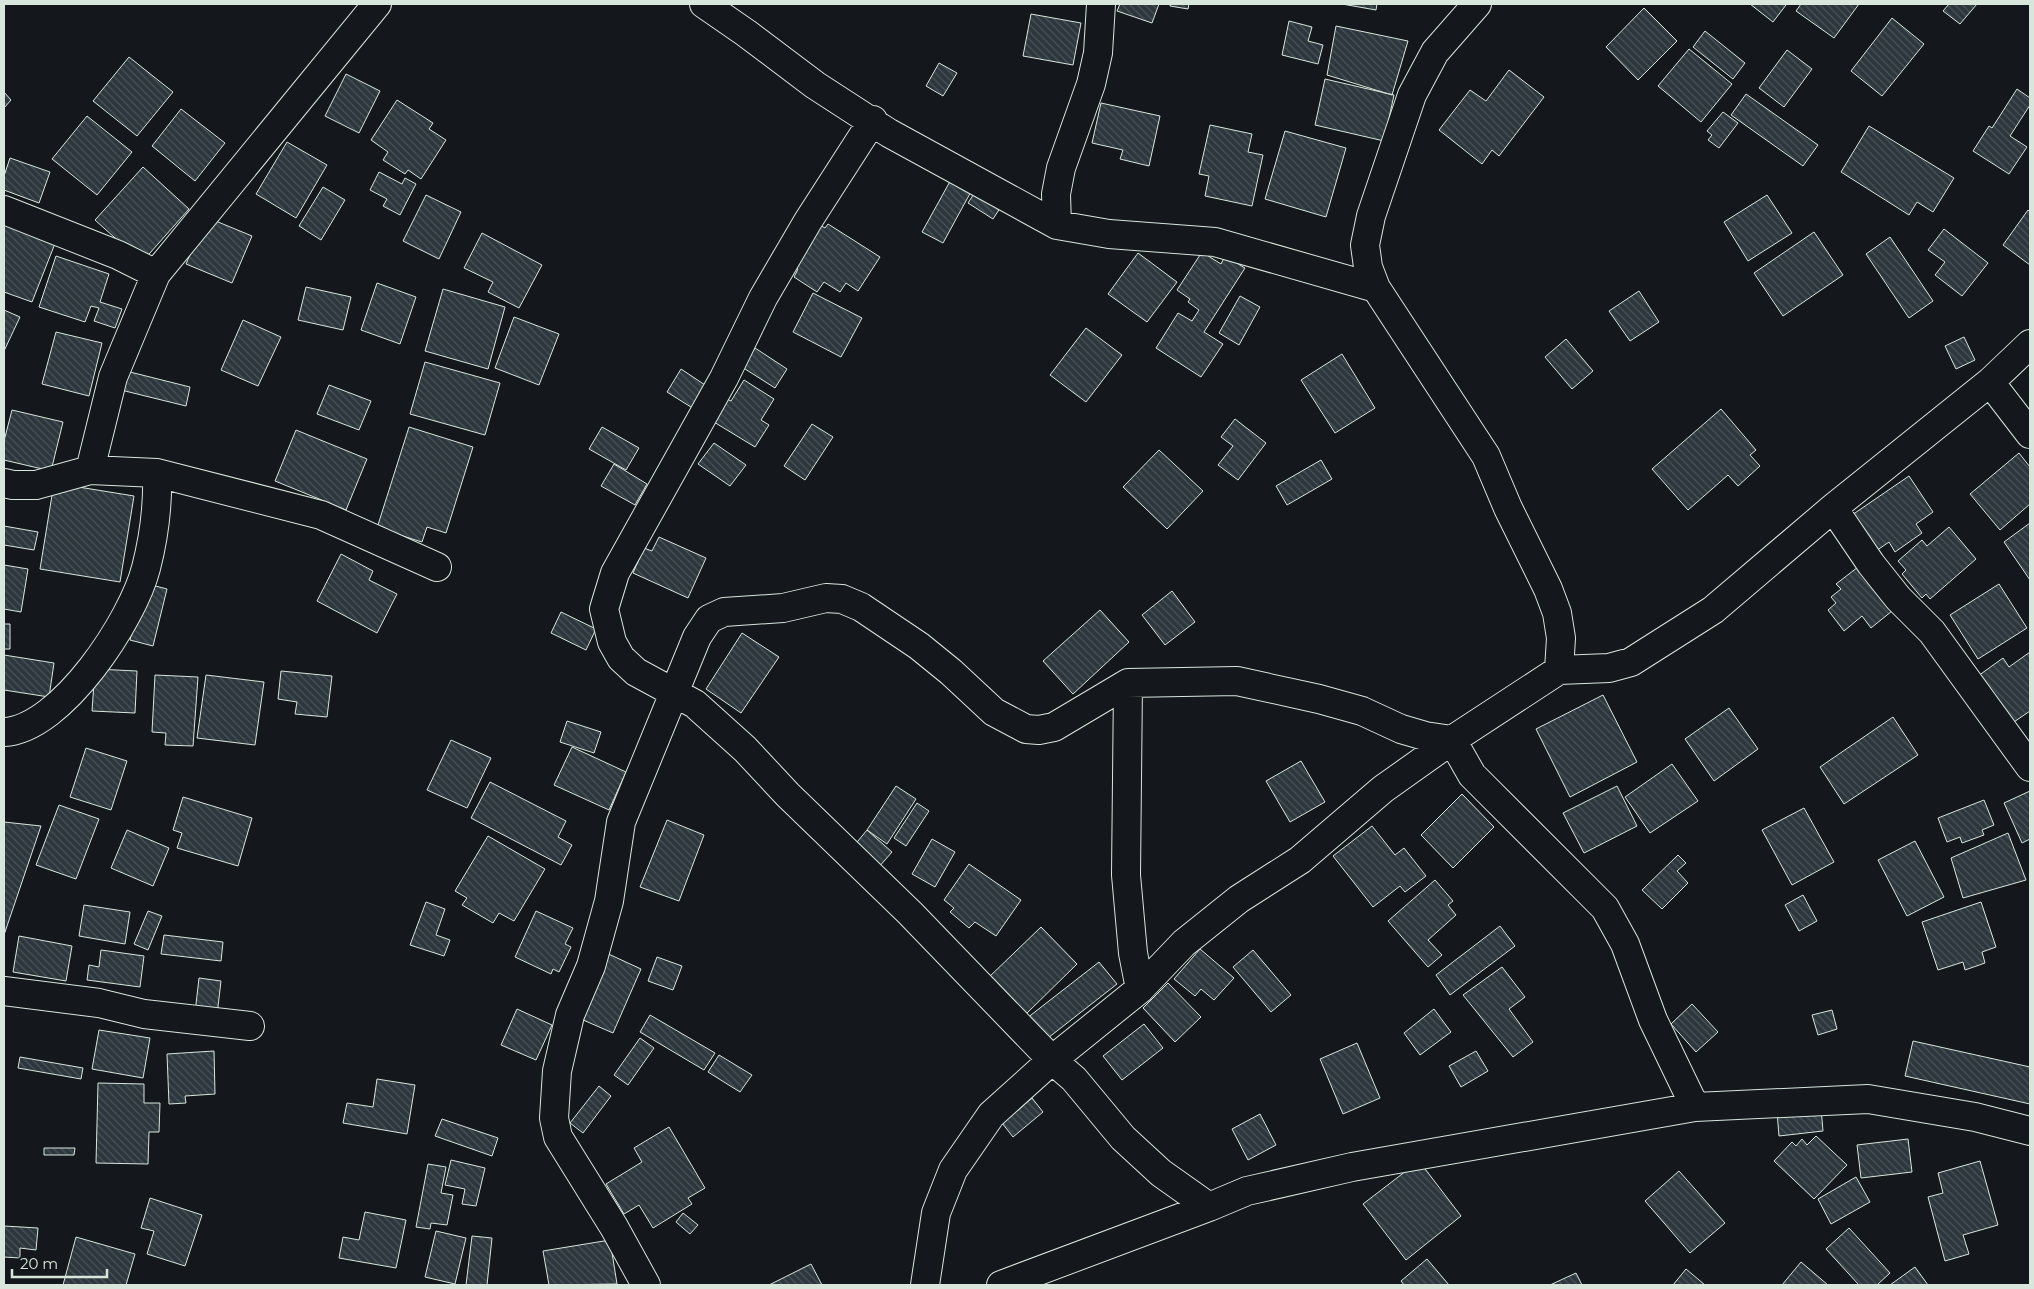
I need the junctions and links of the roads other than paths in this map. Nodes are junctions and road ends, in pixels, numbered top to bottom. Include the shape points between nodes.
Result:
1 (377, 4) edge
2 (704, 4) edge
3 (1101, 4) edge
4 (1477, 4) edge
5 (873, 120) junction
6 (4, 210) edge
7 (1057, 226) junction
8 (156, 274) junction
9 (1376, 288) junction
10 (2030, 344) edge
11 (1990, 382) junction
12 (2030, 434) edge
13 (90, 470) junction
14 (157, 473) junction
15 (4, 483) edge
16 (1832, 508) junction
17 (437, 567) dead end
18 (1559, 670) junction
19 (1128, 683) junction
20 (674, 693) junction
21 (4, 732) edge
22 (1452, 740) junction
23 (2030, 767) edge
24 (1140, 988) junction
25 (4, 991) edge
26 (250, 1026) dead end
27 (1052, 1060) junction
28 (1695, 1107) junction
29 (2030, 1131) edge
30 (1209, 1208) junction
31 (646, 1285) edge
32 (925, 1285) edge
33 (1001, 1285) edge

1 - 8 street
2 - 5 street via 815,85
3 - 7 street via 1098,53 1091,84 1061,168 1056,194
4 - 9 street via 1435,52 1412,94 1371,216 1365,245 1368,267
5 - 7 street
5 - 20 street via 763,298 724,378 615,573 604,609 612,642 621,658 636,672
6 - 8 street via 118,255
7 - 9 street via 1108,234 1215,242
8 - 13 street via 113,377
9 - 18 street via 1486,456 1557,613 1561,638
10 - 11 street
11 - 12 street
11 - 16 street
13 - 14 street
13 - 15 street via 36,485
14 - 17 street via 321,514
14 - 21 street via 158,496 146,570 109,644 83,681 56,707 27,726
16 - 18 street via 1713,610 1646,654 1609,668
16 - 23 street via 1898,598 1932,632
18 - 22 street
19 - 20 street via 1054,727 1026,729 994,712 919,646 861,606 842,599 826,598 782,608 724,612 709,619 697,637
19 - 22 street via 1236,681 1319,699 1362,711 1409,732
19 - 24 street via 1126,875 1133,953
20 - 27 street via 695,704 745,749
20 - 31 street via 622,822 609,901 591,966 570,1016 557,1071 554,1118 558,1137
22 - 24 street via 1383,789 1300,860 1239,899 1184,942
22 - 28 street via 1472,775 1605,908 1625,944 1652,1020
24 - 27 street
25 - 26 street via 99,1003 144,1014
27 - 30 street via 1074,1079 1123,1138 1161,1173
27 - 32 street via 991,1115 953,1170 936,1213
28 - 29 street via 1868,1099 1975,1117
28 - 30 street via 1352,1168 1247,1191
30 - 33 street

